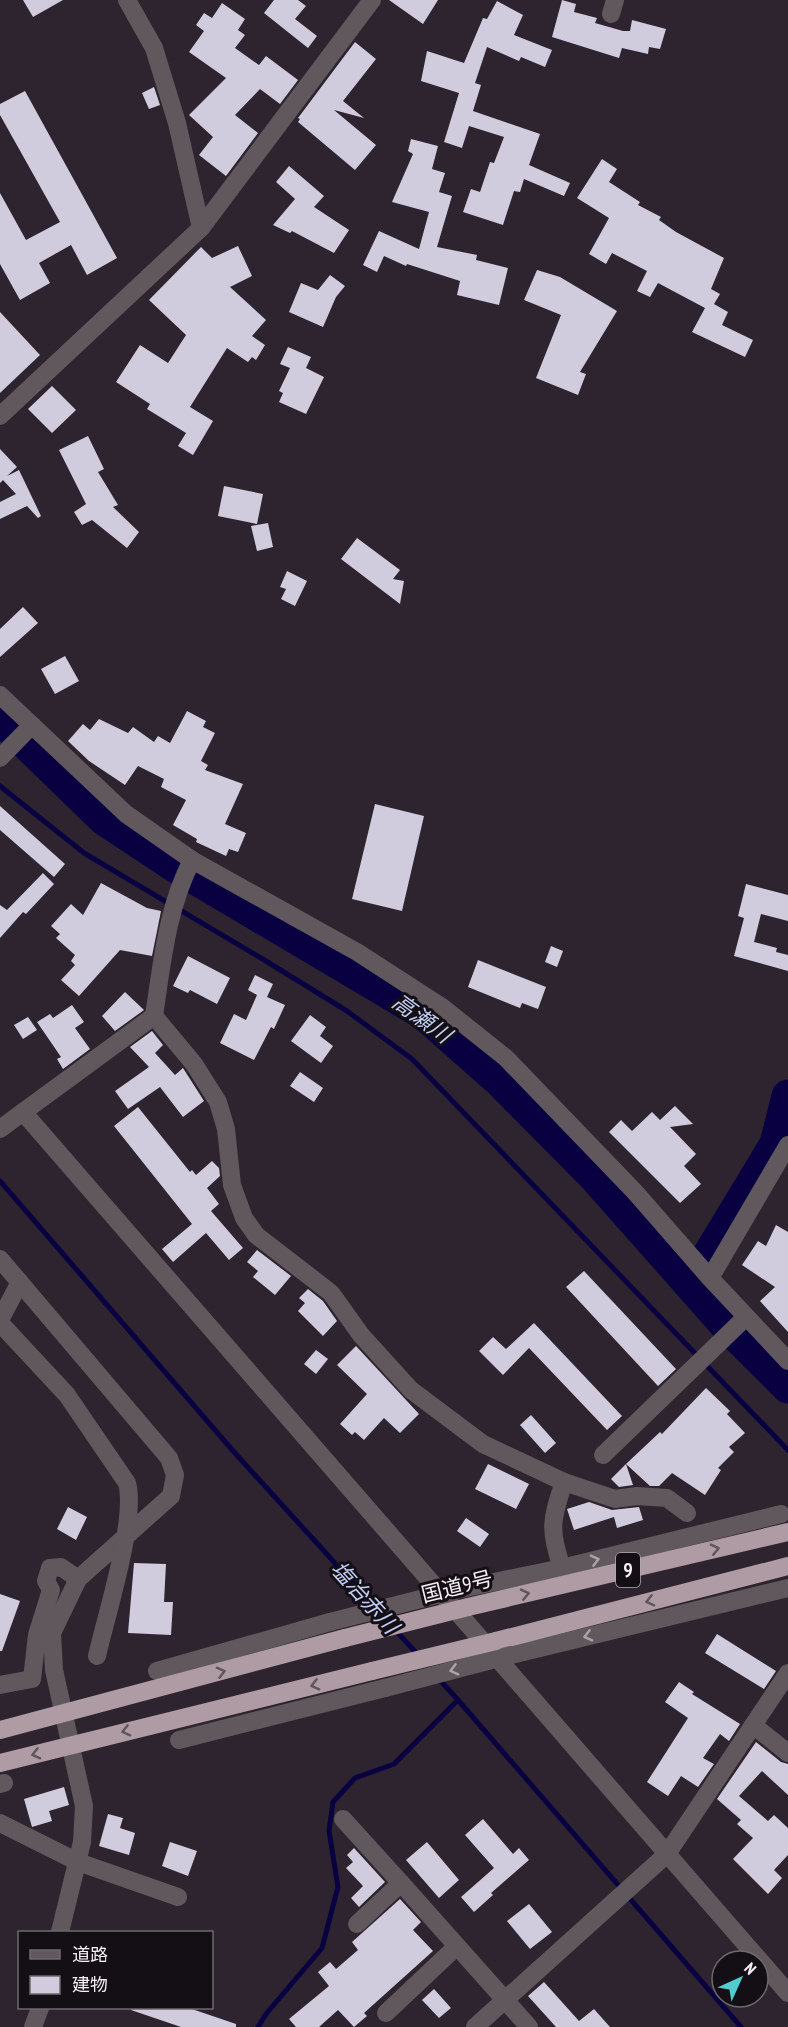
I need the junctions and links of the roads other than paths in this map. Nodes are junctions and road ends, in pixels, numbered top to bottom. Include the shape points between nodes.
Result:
1 (127, 0) edge
2 (372, 0) edge
3 (201, 228) junction
4 (0, 416) edge
5 (0, 695) edge
6 (32, 725) junction
7 (0, 758) edge
8 (192, 860) junction
9 (154, 1016) junction
10 (23, 1112) junction
11 (0, 1129) edge
12 (788, 1145) edge
13 (0, 1259) edge
14 (710, 1278) junction
15 (20, 1282) junction
16 (746, 1317) junction
17 (0, 1321) edge
18 (788, 1361) edge
19 (603, 1455) dead end
20 (564, 1482) junction
21 (687, 1513) dead end
22 (780, 1514) dead end
23 (744, 1523) junction
24 (782, 1533) edge
25 (124, 1538) junction
26 (788, 1566) edge
27 (562, 1568) junction
28 (78, 1579) junction
29 (788, 1588) edge
30 (97, 1656) dead end
31 (203, 1659) junction
32 (157, 1671) dead end
33 (788, 1673) edge
34 (0, 1685) edge
35 (175, 1685) junction
36 (270, 1696) junction
37 (299, 1710) junction
38 (63, 1713) junction
39 (753, 1725) junction
40 (0, 1730) edge
41 (179, 1740) dead end
42 (71, 1745) junction
43 (788, 1753) edge
44 (0, 1763) edge
45 (343, 1819) dead end
46 (0, 1822) edge
47 (668, 1854) junction
48 (78, 1862) junction
49 (401, 1883) junction
50 (178, 1897) dead end
51 (357, 1924) dead end
52 (60, 1931) edge
53 (456, 1947) junction
54 (788, 1993) edge
55 (506, 2000) junction
56 (39, 2009) edge
57 (386, 2013) dead end
58 (33, 2027) edge
59 (475, 2027) edge
60 (529, 2027) edge

1 - 3 street via 154,48 177,123
2 - 3 street
3 - 4 street
5 - 6 street
6 - 7 street
6 - 8 street via 126,814
8 - 9 street via 180,882 170,916
8 - 14 street via 357,952 442,1007 506,1058 635,1191
9 - 10 street
9 - 20 street via 194,1064 218,1102 226,1129 232,1185 244,1218 256,1235 332,1293 361,1335 411,1390 483,1444
10 - 11 street
10 - 47 street
12 - 14 street
13 - 15 street
14 - 16 street
15 - 17 street
15 - 25 street via 169,1458 175,1475 171,1496
16 - 18 street
16 - 19 street
17 - 25 street via 67,1395 121,1470 130,1496
20 - 21 street via 615,1499 667,1498
20 - 27 street via 554,1511 552,1540
22 - 23 street
23 - 24 street
27 -> 23 street
35 -> 24 highway, 国道9号 / 9, bridge via 468,1607
25 - 28 street
25 - 30 street
26 -> 36 highway, 9, bridge
27 - 31 street, bridge via 456,1590
28 - 34 street via 62,1567 50,1568 46,1581 51,1590 37,1635 32,1679
28 - 38 street via 52,1633 54,1670
29 -> 37 street, bridge
31 - 32 street
31 - 35 street
33 - 39 street
35 - 38 highway, 国道9号 / 9
36 - 37 street
36 -> 42 highway, 9
37 - 41 street
38 - 40 highway, 国道9号 / 9
38 - 42 street
39 - 43 street
39 - 47 street
42 -> 44 highway, 9
42 - 48 street via 84,1806
45 - 49 street
46 - 48 street
47 - 54 street
47 - 55 street
48 - 50 street
48 - 52 street
49 - 51 street
49 - 53 street
53 - 55 street
53 - 57 street
55 - 59 street
55 - 60 street
56 - 58 street

